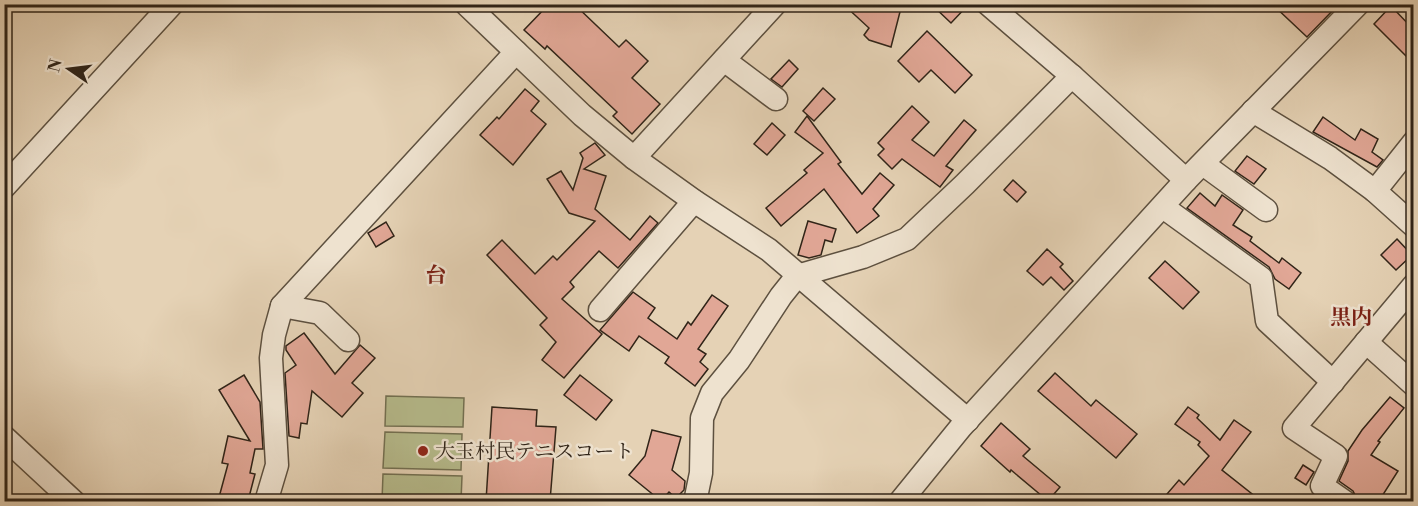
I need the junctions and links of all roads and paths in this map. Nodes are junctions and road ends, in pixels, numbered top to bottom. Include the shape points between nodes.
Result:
1 (172, 4) edge
2 (466, 4) edge
3 (776, 4) edge
4 (1358, 4) edge
5 (994, 10) edge
6 (516, 52) junction
7 (724, 60) junction
8 (1072, 76) junction
9 (776, 99) dead end
10 (1253, 111) junction
11 (1413, 142) edge
12 (634, 158) junction
13 (1203, 164) junction
14 (1186, 180) junction
15 (4, 187) edge
16 (1375, 191) junction
17 (694, 201) junction
18 (1163, 207) junction
19 (1266, 210) dead end
20 (1413, 225) edge
21 (797, 276) junction
22 (1413, 285) edge
23 (282, 306) junction
24 (600, 310) dead end
25 (348, 340) dead end
26 (1366, 342) junction
27 (1333, 382) junction
28 (1413, 385) edge
29 (968, 420) junction
30 (4, 436) edge
31 (74, 501) edge
32 (266, 501) edge
33 (695, 501) edge
34 (900, 501) edge
35 (1345, 501) edge

1 - 15 street
2 - 6 street
3 - 7 street
4 - 10 street
5 - 8 street
6 - 12 street
6 - 23 street
7 - 9 street
7 - 12 street
8 - 14 street
8 - 21 street via 907,239 863,257
10 - 13 street
10 - 16 street
11 - 16 street
12 - 17 street
13 - 14 street
13 - 19 street
14 - 18 street
16 - 20 street
17 - 21 street via 769,250
17 - 24 street
18 - 27 street via 1261,278 1267,321
18 - 29 street
21 - 29 street
21 - 33 street via 740,360 712,393 702,418 701,473
22 - 26 street
23 - 25 street via 320,313
23 - 32 street via 271,358 277,465
26 - 27 street
26 - 28 street
27 - 35 street via 1294,428 1336,456 1322,486
29 - 34 street
30 - 31 street

